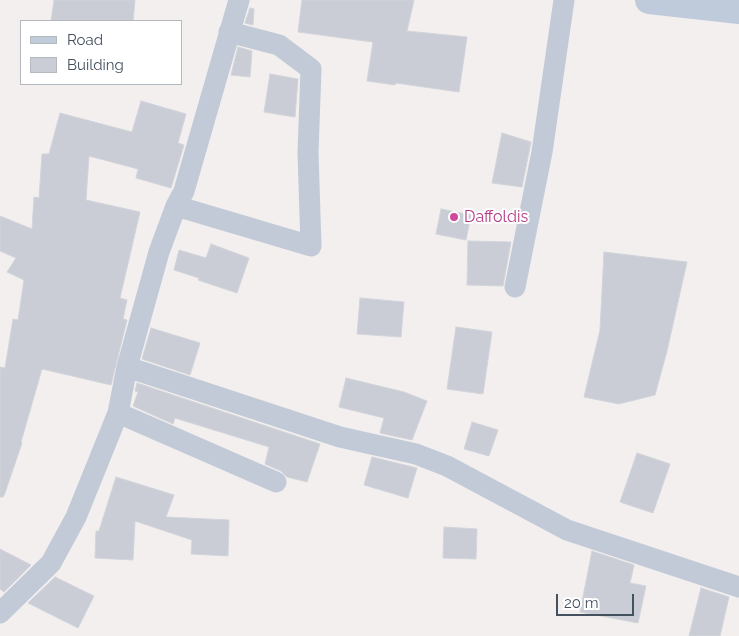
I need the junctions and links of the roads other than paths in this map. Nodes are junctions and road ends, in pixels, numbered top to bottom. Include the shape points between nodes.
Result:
1 (239, 0) edge
2 (564, 0) edge
3 (649, 0) edge
4 (739, 10) edge
5 (229, 32) junction
6 (176, 206) junction
7 (515, 287) dead end
8 (126, 367) junction
9 (118, 413) junction
10 (276, 482) dead end
11 (739, 587) edge
12 (0, 613) edge

1 - 5 street
2 - 7 street via 542,152
3 - 4 main road
5 - 6 street via 184,191
5 - 6 street via 278,45 310,69 310,246
6 - 8 street via 159,252
8 - 9 street
8 - 11 street via 340,436 416,454 447,466 567,530
9 - 10 street
9 - 12 street via 76,517 50,563

